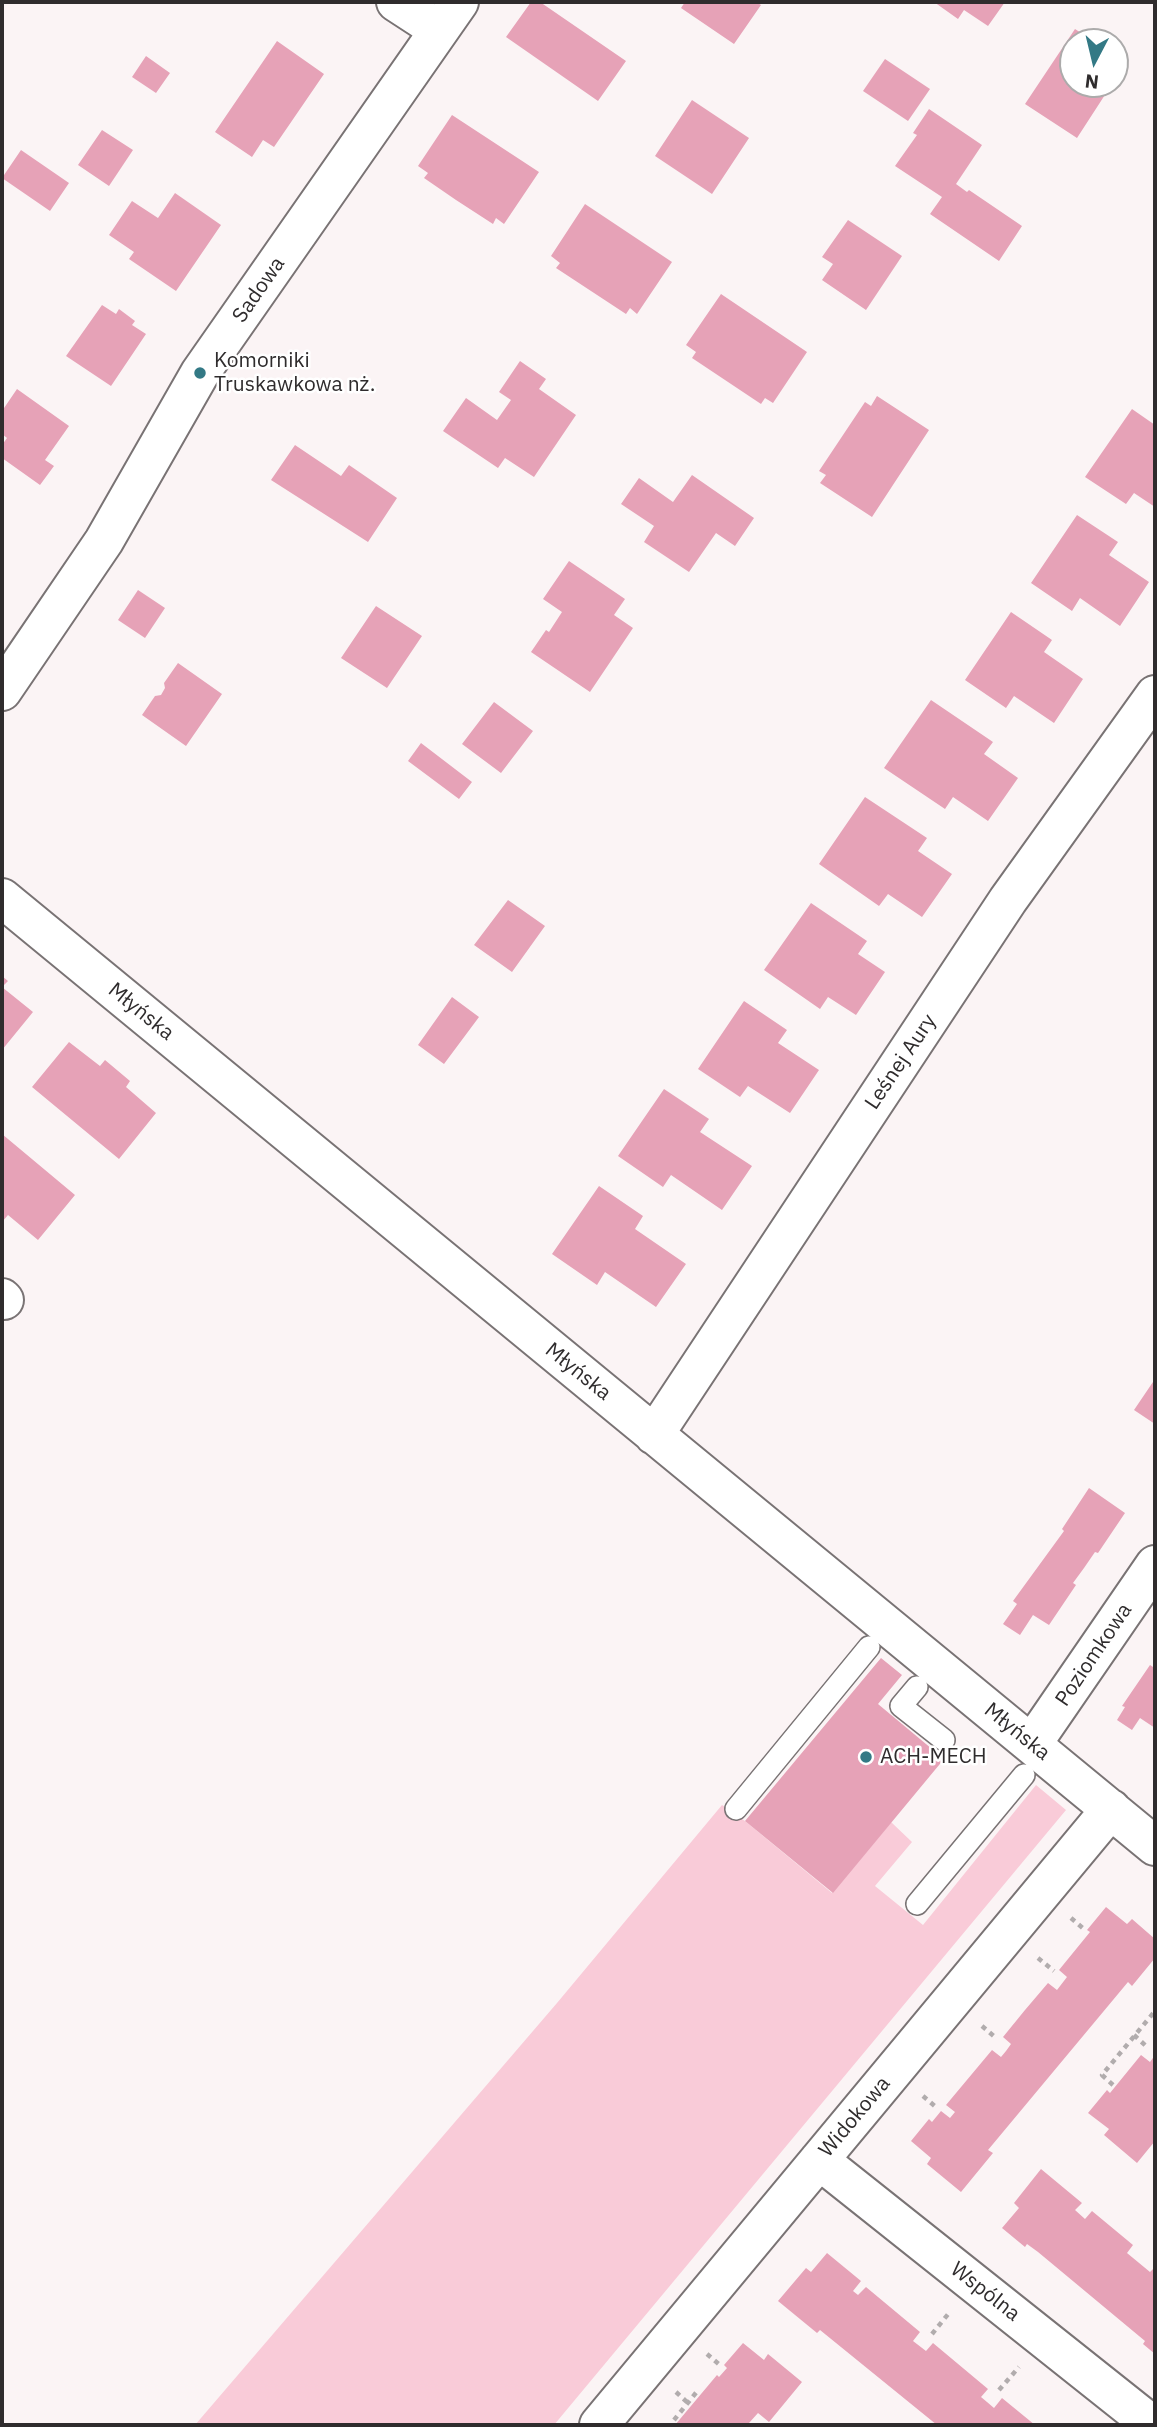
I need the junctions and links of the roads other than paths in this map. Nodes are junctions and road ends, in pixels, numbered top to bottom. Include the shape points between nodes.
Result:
1 (396, 2) edge
2 (449, 16) edge
3 (2, 691) edge
4 (1155, 695) edge
5 (2, 898) edge
6 (654, 1435) junction
7 (1155, 1565) edge
8 (869, 1647) dead end
9 (917, 1687) dead end
10 (944, 1740) dead end
11 (1028, 1760) junction
12 (736, 1809) dead end
13 (1111, 1809) junction
14 (1155, 1846) edge
15 (917, 1904) dead end
16 (819, 2161) junction
17 (599, 2425) edge
18 (1149, 2425) edge

1 - 2 street
2 - 3 street, Sadowa via 200,373 104,541
4 - 6 street, Leśnej Aury via 1008,900
5 - 6 street, Młyńska
6 - 11 street, Młyńska
7 - 11 street, Poziomkowa
8 - 12 lane
9 - 10 lane via 901,1706
11 - 13 street, Młyńska
11 - 15 lane
13 - 14 street, Młyńska
13 - 16 street, Widokowa
16 - 17 street, Widokowa
16 - 18 street, Wspólna

